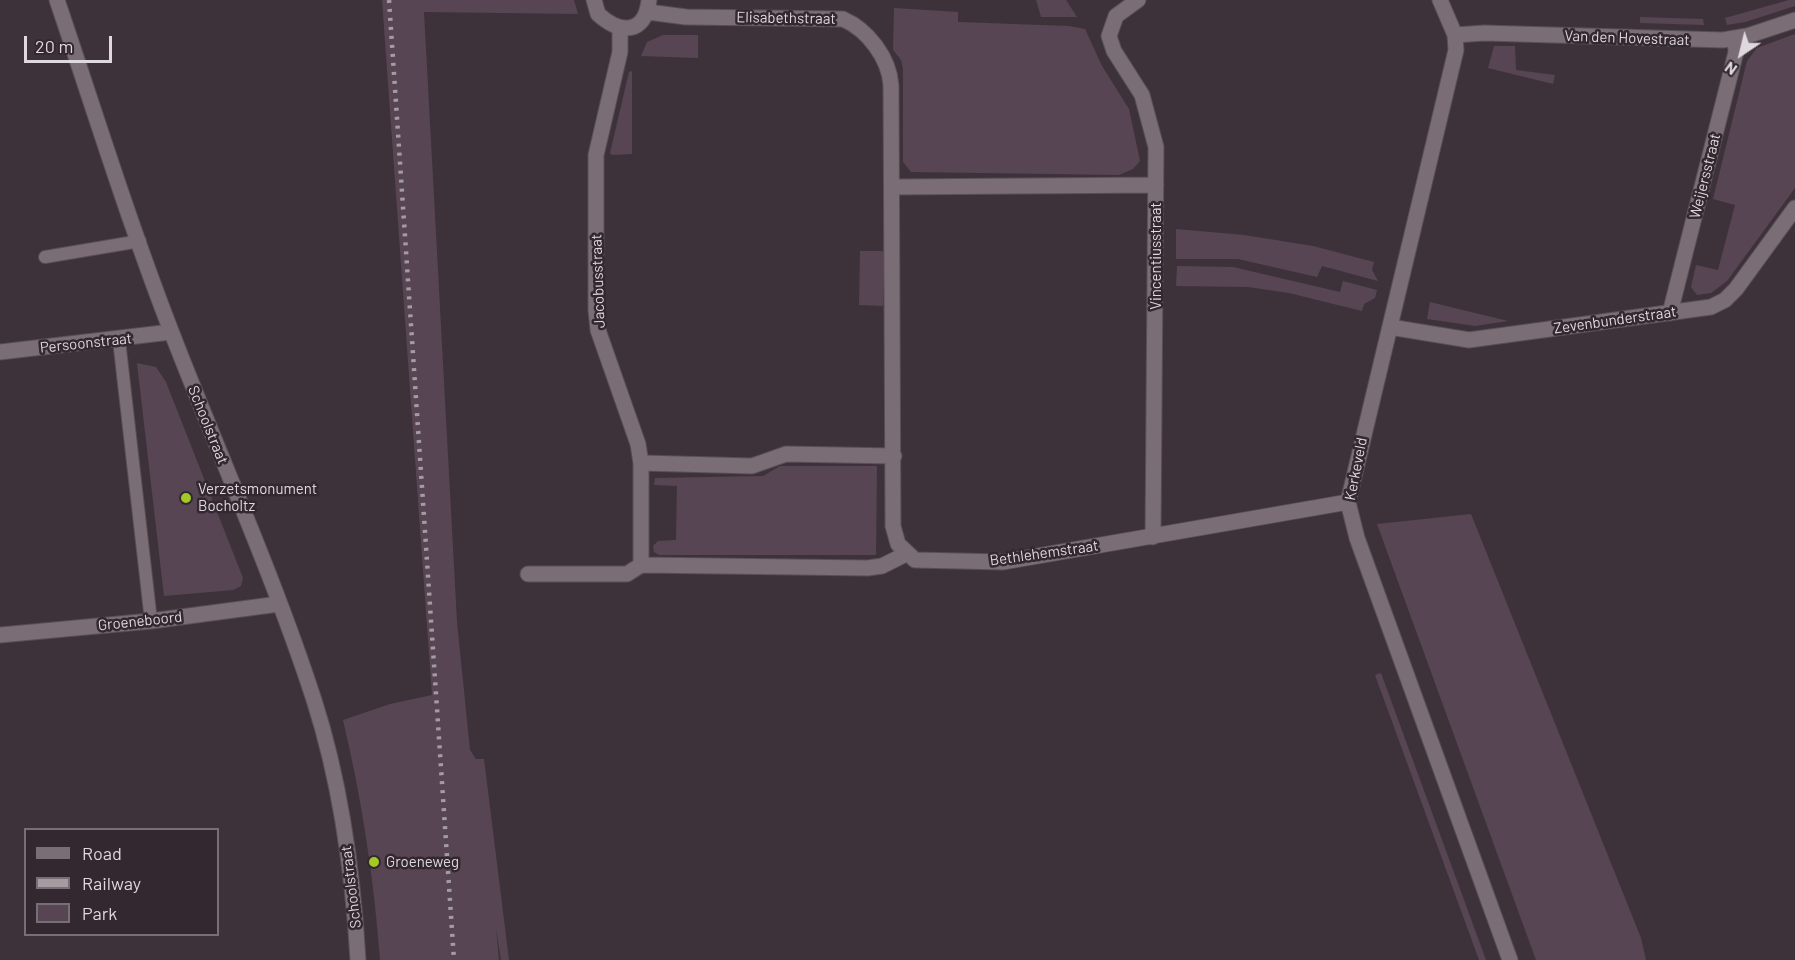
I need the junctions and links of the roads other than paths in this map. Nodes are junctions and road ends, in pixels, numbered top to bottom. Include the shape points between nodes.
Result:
1 (57, 0) edge
2 (594, 0) edge
3 (1138, 0) edge
4 (1440, 0) edge
5 (649, 6) edge
6 (1795, 20) edge
7 (620, 29) junction
8 (1455, 35) junction
9 (1735, 38) junction
10 (1156, 185) junction
11 (893, 188) junction
12 (1795, 208) edge
13 (140, 241) junction
14 (45, 257) dead end
15 (1670, 313) junction
16 (1390, 327) junction
17 (171, 332) junction
18 (119, 340) junction
19 (0, 352) edge
20 (894, 456) junction
21 (641, 463) junction
22 (1348, 502) junction
23 (1153, 537) junction
24 (906, 554) junction
25 (641, 565) junction
26 (528, 574) dead end
27 (279, 604) junction
28 (152, 621) junction
29 (0, 635) edge
30 (358, 960) edge
31 (1510, 960) edge

1 - 13 street, Schoolstraat
2 - 7 street via 598,14
3 - 10 street, Vincentiusstraat via 1116,16 1109,36 1148,109 1156,147
4 - 8 street, Kerkeveld
5 - 7 street via 636,25
5 - 11 street, Elisabethstraat via 686,17 843,19 857,26 890,69
6 - 9 street, Van den Hovestraat
7 - 21 street, Jacobusstraat via 620,52 596,155 597,321
8 - 9 street, Van den Hovestraat
8 - 16 street, Kerkeveld via 1453,63
9 - 15 street, Weijersstraat via 1736,52
10 - 11 street
10 - 23 street, Vincentiusstraat
11 - 20 street, Elisabethstraat
12 - 15 street, Zevenbunderstraat via 1725,300 1711,307
13 - 14 lane
13 - 17 street, Schoolstraat
15 - 16 street, Zevenbunderstraat via 1469,340
16 - 22 street, Kerkeveld
17 - 18 street, Persoonstraat
17 - 27 street, Schoolstraat
18 - 19 street, Persoonstraat
18 - 28 lane
20 - 21 street via 786,454 753,466
20 - 24 street, Elisabethstraat via 893,526 898,544
21 - 25 street, Jacobusstraat
22 - 23 street, Bethlehemstraat
22 - 31 street, Kerkeveld via 1357,538
23 - 24 street, Bethlehemstraat via 1003,562 929,562
24 - 25 street via 868,568
25 - 26 street via 627,574
27 - 28 street, Groeneboord
27 - 30 street, Schoolstraat via 314,702 334,777 349,865
28 - 29 street, Groeneboord

